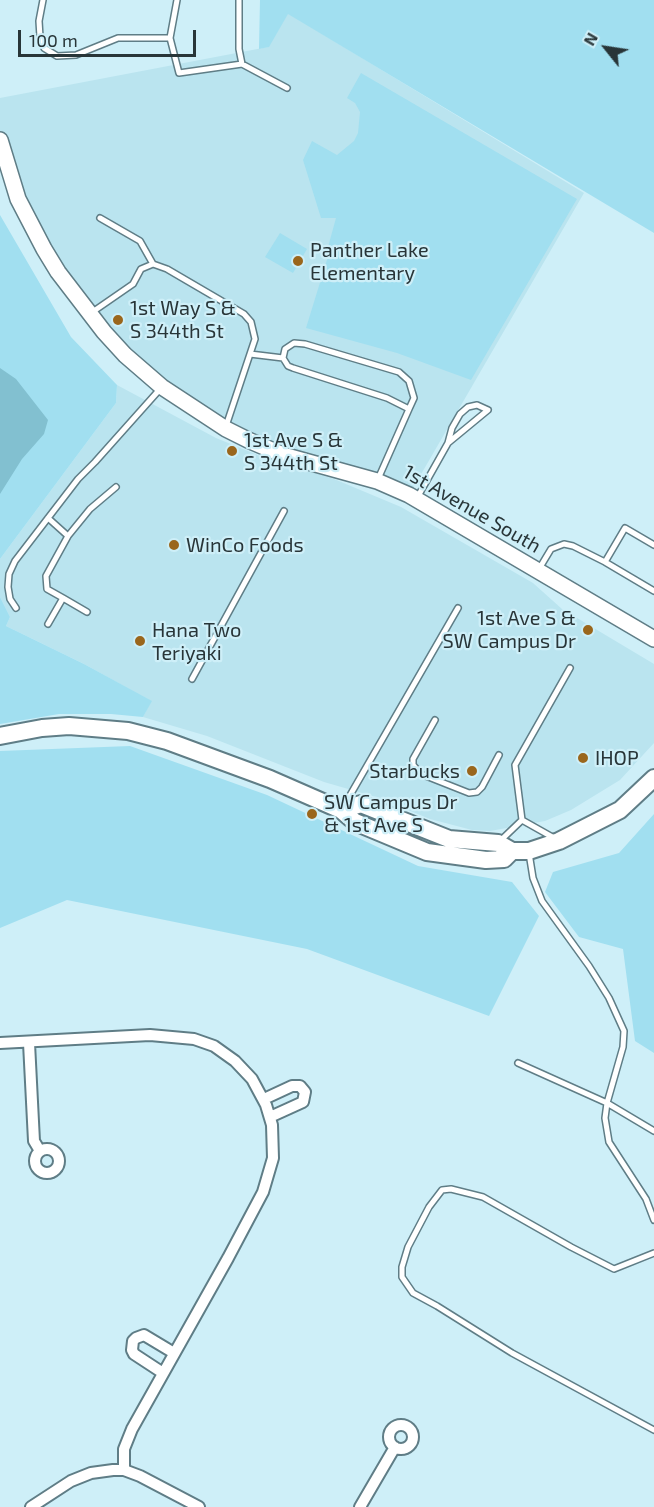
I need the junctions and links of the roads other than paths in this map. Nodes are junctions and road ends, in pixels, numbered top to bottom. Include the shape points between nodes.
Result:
1 (43, 0) edge
2 (177, 0) edge
3 (239, 0) edge
4 (170, 38) junction
5 (242, 64) junction
6 (287, 88) dead end
7 (0, 140) edge
8 (100, 218) dead end
9 (153, 264) junction
10 (90, 314) junction
11 (250, 354) junction
12 (283, 358) junction
13 (162, 387) junction
14 (409, 409) junction
15 (226, 429) junction
16 (448, 443) junction
17 (377, 481) junction
18 (116, 487) dead end
19 (417, 499) junction
20 (284, 511) dead end
21 (48, 518) junction
22 (68, 536) junction
23 (654, 545) edge
24 (605, 562) junction
25 (538, 570) junction
26 (654, 591) edge
27 (63, 598) junction
28 (16, 608) dead end
29 (458, 608) dead end
30 (87, 612) dead end
31 (48, 624) dead end
32 (654, 639) edge
33 (570, 668) dead end
34 (192, 679) dead end
35 (435, 720) dead end
36 (0, 736) edge
37 (499, 756) dead end
38 (654, 778) edge
39 (341, 810) junction
40 (522, 820) junction
41 (559, 841) junction
42 (505, 847) junction
43 (529, 851) junction
44 (0, 1043) edge
45 (29, 1043) junction
46 (518, 1063) dead end
47 (265, 1102) junction
48 (607, 1103) junction
49 (270, 1117) junction
50 (654, 1131) edge
51 (40, 1151) dead end
52 (654, 1220) edge
53 (654, 1253) edge
54 (174, 1353) junction
55 (163, 1373) junction
56 (654, 1430) edge
57 (395, 1448) dead end
58 (124, 1470) junction
59 (31, 1507) edge
60 (199, 1507) edge
61 (360, 1507) edge

1 - 4 lane via 39,21 41,43 57,56 76,55 118,38
2 - 4 lane
3 - 5 lane
4 - 5 lane via 179,73
5 - 6 lane
7 - 10 main road, 1st Avenue South via 30,225 58,272
8 - 9 lane via 140,241
9 - 10 lane via 145,266 133,284
9 - 11 lane via 248,318 255,332
10 - 13 main road, 1st Avenue South via 125,355
11 - 12 lane
11 - 15 lane
12 - 14 lane via 288,366
12 - 14 lane via 287,346 298,343 399,372 412,388 414,398
13 - 15 main road, 1st Avenue South
13 - 21 lane
14 - 17 lane
15 - 17 main road, 1st Avenue South via 284,454
16 - 16 lane via 480,417 488,410 477,405 468,407 452,428
16 - 19 lane
17 - 19 main road, 1st Avenue South
18 - 22 lane via 90,509
19 - 25 main road, 1st Avenue South
20 - 34 lane
21 - 22 lane
21 - 28 lane via 12,566 5,591
22 - 27 lane via 46,576 47,589
23 - 24 lane via 625,528
24 - 25 lane via 573,546 559,544 551,549
24 - 26 lane
25 - 32 main road, 1st Avenue South
27 - 30 lane
27 - 31 lane
29 - 39 lane
33 - 40 lane via 515,765
35 - 37 lane via 413,759 421,774 470,793 477,792
36 - 39 main road via 69,726 128,731 220,759
38 - 41 main road via 620,810
39 - 42 main road via 355,822 427,852 504,859
40 - 41 lane
40 - 42 lane
41 - 43 main road
42 - 43 main road
43 - 48 lane via 542,901 589,966 624,1031
44 - 45 street
45 - 47 street via 150,1035 195,1039 214,1046 235,1061 252,1079
45 - 51 street via 34,1141
46 - 48 lane
47 - 49 street
47 - 49 street via 292,1086 300,1086 305,1092 303,1102
48 - 50 lane
48 - 52 lane via 609,1142 646,1199
49 - 54 street via 273,1158 263,1192
53 - 56 lane via 614,1269 483,1197 451,1189 442,1190 429,1207 408,1247 402,1277 413,1293 512,1353
54 - 55 street
54 - 55 street via 144,1335 133,1341 134,1354
55 - 58 street via 127,1441
57 - 61 street
58 - 59 street via 79,1477
58 - 60 street

